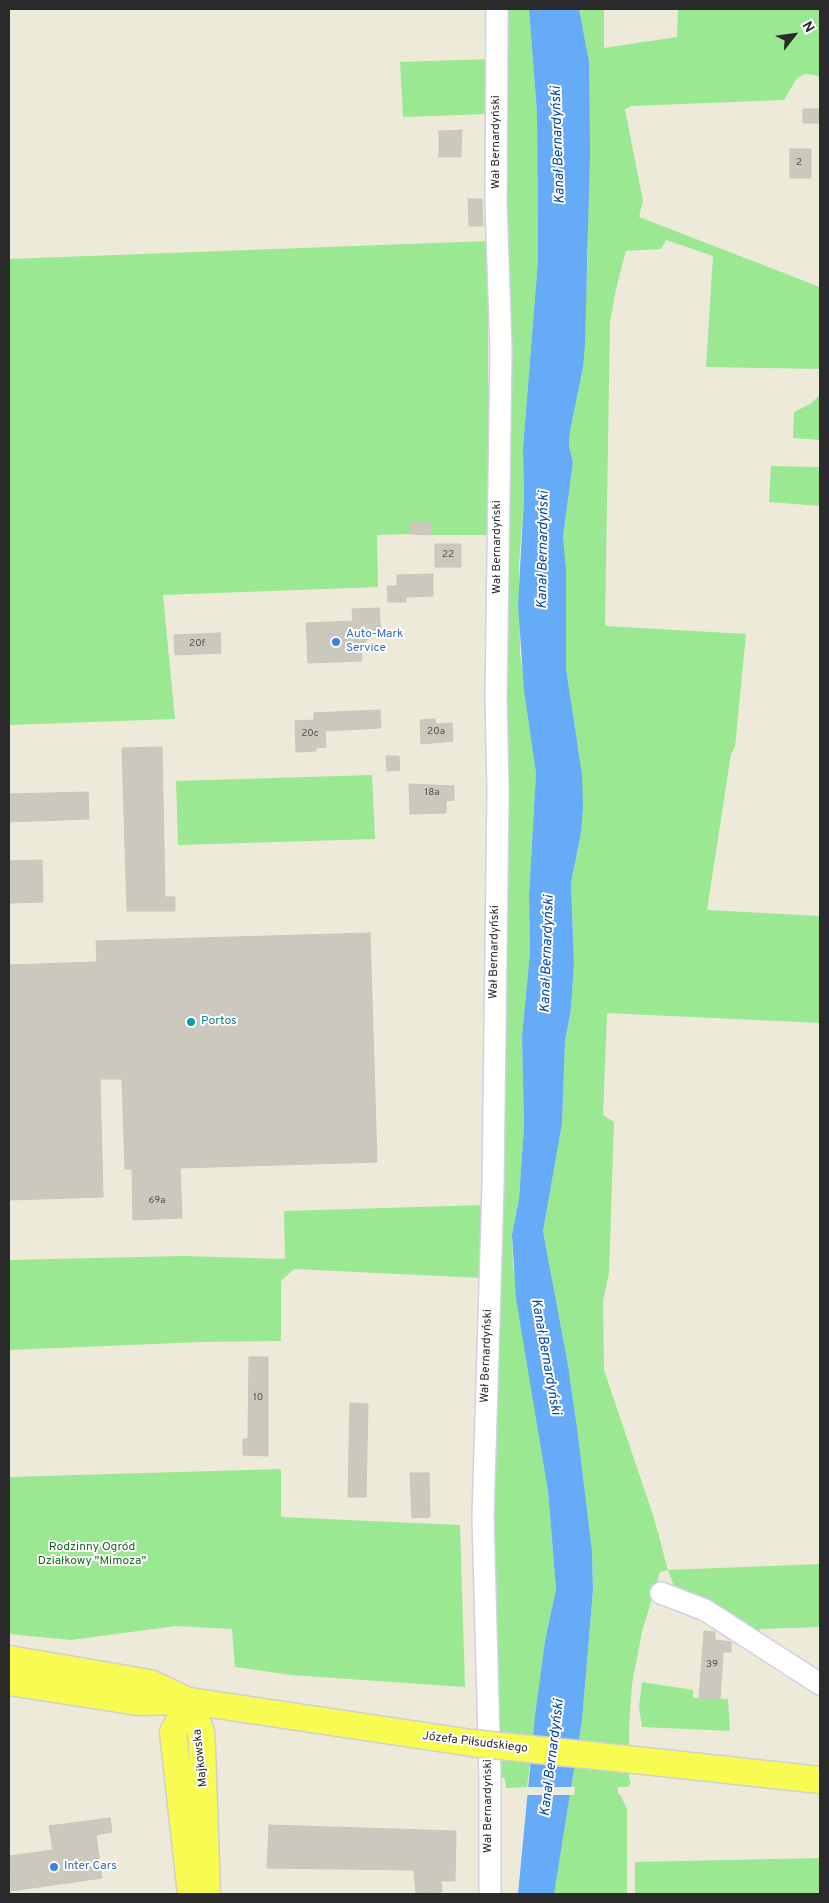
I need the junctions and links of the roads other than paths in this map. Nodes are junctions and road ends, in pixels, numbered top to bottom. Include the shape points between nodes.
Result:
1 (497, 9) edge
2 (661, 1593) dead end
3 (9, 1659) edge
4 (9, 1682) edge
5 (820, 1683) edge
6 (190, 1701) junction
7 (820, 1780) edge
8 (191, 1894) edge
9 (207, 1894) edge
10 (490, 1894) edge

1 - 10 street, Wał Bernardyński via 496,204 501,350 496,697 498,791 493,1186 483,1516
2 - 5 street via 705,1610
3 - 6 main road, Józefa Piłsudskiego via 150,1683
4 - 6 main road, Józefa Piłsudskiego via 138,1702
6 - 7 main road, Józefa Piłsudskiego, bridge via 472,1743
6 - 8 main road, Majkowska via 174,1732
6 - 9 main road, Majkowska via 201,1732

